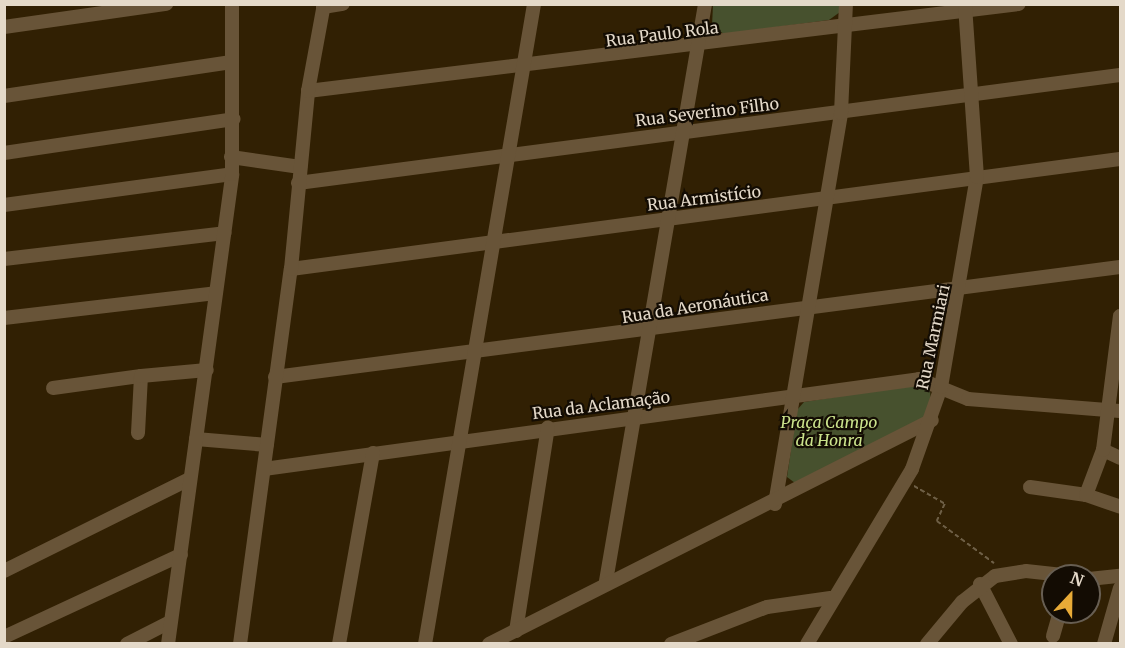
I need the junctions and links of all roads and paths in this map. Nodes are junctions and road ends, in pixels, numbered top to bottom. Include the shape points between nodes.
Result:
1 (166, 4) edge
2 (232, 4) edge
3 (343, 4) edge
4 (534, 4) edge
5 (705, 4) edge
6 (846, 4) edge
7 (1020, 4) edge
8 (323, 6) edge
9 (965, 8) edge
10 (4, 27) edge
11 (849, 28) junction
12 (697, 46) junction
13 (231, 62) junction
14 (523, 68) junction
15 (1120, 75) edge
16 (308, 91) junction
17 (975, 95) junction
18 (4, 96) edge
19 (841, 113) junction
20 (233, 119) junction
21 (684, 132) junction
22 (4, 153) edge
23 (509, 153) junction
24 (231, 157) junction
25 (1120, 159) edge
26 (300, 167) junction
27 (232, 174) junction
28 (977, 177) junction
29 (298, 183) junction
30 (825, 200) junction
31 (4, 205) edge
32 (671, 218) junction
33 (224, 233) junction
34 (495, 242) junction
35 (4, 259) edge
36 (1120, 267) edge
37 (291, 269) junction
38 (960, 287) junction
39 (216, 293) junction
40 (807, 304) junction
41 (1120, 316) edge
42 (4, 318) edge
43 (650, 332) junction
44 (1118, 349) edge
45 (475, 354) junction
46 (207, 370) junction
47 (141, 376) junction
48 (274, 377) junction
49 (941, 387) junction
50 (52, 388) dead end
51 (791, 397) junction
52 (1115, 411) edge
53 (634, 419) junction
54 (932, 420) junction
55 (548, 428) junction
56 (138, 433) dead end
57 (461, 438) junction
58 (196, 439) junction
59 (267, 445) junction
60 (1103, 450) junction
61 (373, 453) junction
62 (1120, 458) edge
63 (264, 469) junction
64 (189, 479) junction
65 (905, 481) junction
66 (1030, 487) dead end
67 (1086, 495) junction
68 (775, 504) junction
69 (1120, 507) edge
70 (181, 555) junction
71 (4, 571) edge
72 (1004, 574) junction
73 (1041, 575) edge
74 (1120, 576) edge
75 (1101, 578) edge
76 (606, 581) junction
77 (980, 584) junction
78 (1120, 588) edge
79 (830, 598) junction
80 (170, 622) junction
81 (1056, 624) edge
82 (516, 631) junction
83 (1053, 636) dead end
84 (4, 637) edge
85 (127, 644) edge
86 (168, 644) edge
87 (240, 644) edge
88 (339, 644) edge
89 (425, 644) edge
90 (489, 644) edge
91 (671, 644) edge
92 (807, 644) edge
93 (927, 644) edge
94 (1011, 644) edge
95 (1104, 644) edge

1 - 10 street
2 - 13 street
3 - 8 street
4 - 14 street
5 - 12 street
6 - 11 street
7 - 9 street, Rua Paulo Rola
8 - 16 street
9 - 11 street, Rua Paulo Rola
9 - 17 street, Rua Marmiari
11 - 12 street, Rua Paulo Rola
11 - 19 street
12 - 14 street, Rua Paulo Rola
12 - 21 street
13 - 18 street
13 - 20 street
14 - 16 street, Rua Paulo Rola
14 - 23 street
15 - 17 street, Rua Severino Filho
16 - 26 street
17 - 19 street, Rua Severino Filho
17 - 28 street, Rua Marmiari
19 - 21 street, Rua Severino Filho
19 - 30 street
20 - 22 street
20 - 24 street
21 - 23 street, Rua Severino Filho
21 - 32 street
23 - 29 street, Rua Severino Filho
23 - 34 street
24 - 26 street
24 - 27 street
25 - 28 street, Rua Armistício
26 - 29 street
27 - 31 street
27 - 33 street
28 - 30 street, Rua Armistício
28 - 38 street, Rua Marmiari
29 - 37 street
30 - 32 street, Rua Armistício
30 - 40 street
32 - 34 street, Rua Armistício
32 - 43 street
33 - 35 street
33 - 39 street
34 - 37 street, Rua Armistício
34 - 45 street
36 - 38 street, Rua da Aeronáutica
37 - 48 street
38 - 40 street, Rua da Aeronáutica
38 - 49 street, Rua Marmiari
39 - 42 street
39 - 46 street
40 - 43 street, Rua da Aeronáutica
40 - 51 street
41 - 44 street
43 - 45 street, Rua da Aeronáutica
43 - 53 street
44 - 52 street
45 - 48 street, Rua da Aeronáutica
45 - 57 street
46 - 47 street
46 - 58 street
47 - 50 street
47 - 56 street
48 - 59 street
49 - 51 street, Rua da Aclamação via 919,379
49 - 52 street, Rua da Aclamação via 968,399
49 - 54 street, Rua Marmiari
51 - 53 street, Rua da Aclamação
51 - 68 street
52 - 60 street
53 - 55 street, Rua da Aclamação
53 - 76 street
54 - 65 street, Rua Marmiari
54 - 68 street
55 - 57 street, Rua da Aclamação
55 - 82 street
57 - 61 street, Rua da Aclamação
57 - 89 street
58 - 59 street
58 - 64 street
59 - 63 street
60 - 62 street
60 - 67 street
61 - 63 street, Rua da Aclamação
61 - 88 street
63 - 87 street
64 - 70 street
64 - 71 street
65 - 72 path via 945,504 937,521
65 - 79 street, Rua Marmiari
66 - 67 street
67 - 69 street
68 - 76 street
70 - 80 street
70 - 84 street
72 - 73 street
72 - 77 street
74 - 75 street
76 - 82 street
77 - 93 street
77 - 94 street
78 - 95 street
79 - 91 street via 767,607
79 - 92 street, Rua Marmiari
80 - 85 street
80 - 86 street
81 - 83 street
82 - 90 street

